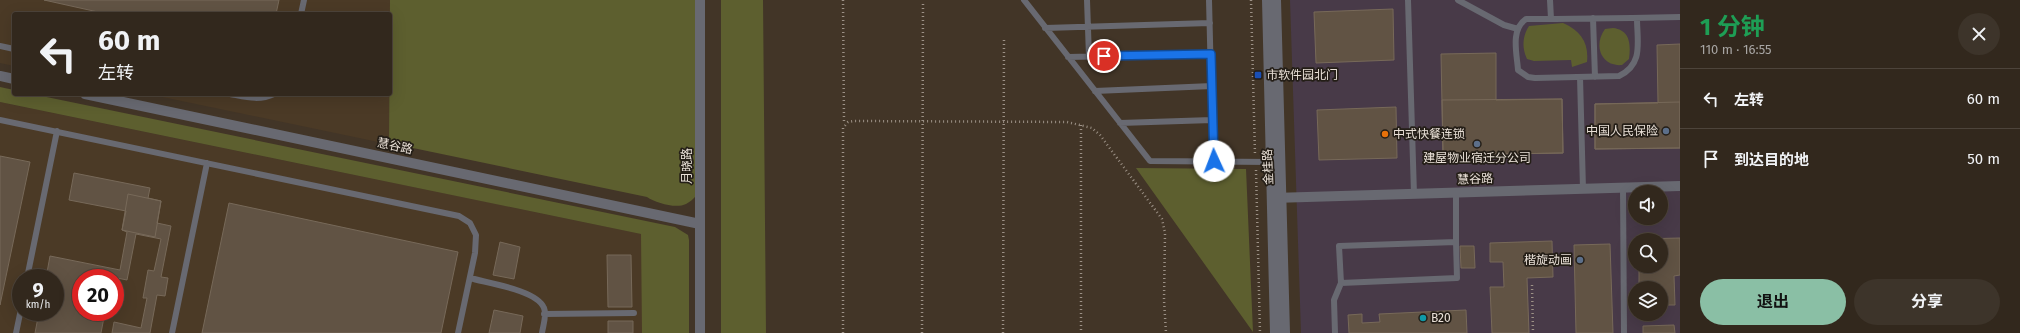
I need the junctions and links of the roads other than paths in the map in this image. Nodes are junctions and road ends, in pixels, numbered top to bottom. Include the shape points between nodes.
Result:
1 (304, 0) edge
2 (700, 0) edge
3 (1024, 0) edge
4 (1087, 0) edge
5 (1209, 0) edge
6 (1267, 0) edge
7 (1276, 0) edge
8 (1408, 0) edge
9 (1458, 0) edge
10 (1550, 0) edge
11 (301, 12) edge
12 (1680, 17) edge
13 (1593, 18) junction
14 (1637, 18) junction
15 (1551, 19) junction
16 (1210, 23) junction
17 (1088, 27) junction
18 (1046, 28) junction
19 (1518, 29) junction
20 (0, 46) edge
21 (12, 49) edge
22 (1211, 54) junction
23 (1068, 57) junction
24 (1089, 57) junction
25 (0, 76) edge
26 (1595, 76) junction
27 (1580, 77) junction
28 (12, 79) edge
29 (1212, 86) junction
30 (1095, 91) junction
31 (94, 96) edge
32 (241, 96) edge
33 (270, 96) edge
34 (0, 120) edge
35 (1212, 120) junction
36 (1120, 123) junction
37 (57, 132) junction
38 (1214, 161) junction
39 (1270, 162) junction
40 (207, 163) junction
41 (1680, 186) edge
42 (1622, 188) junction
43 (1583, 189) junction
44 (1456, 192) junction
45 (1414, 194) junction
46 (1282, 197) junction
47 (1271, 198) junction
48 (700, 224) junction
49 (1456, 242) junction
50 (29, 269) edge
51 (470, 278) junction
52 (1341, 283) junction
53 (634, 313) dead end
54 (544, 314) junction
55 (18, 321) edge
56 (16, 333) edge
57 (172, 333) edge
58 (458, 333) edge
59 (542, 333) edge
60 (700, 333) edge
61 (1275, 333) edge
62 (1285, 333) edge
63 (1335, 333) edge
64 (1624, 333) edge

1 - 11 lane
2 - 48 street, 月晓路
3 - 18 lane
4 - 17 lane
5 - 16 lane
6 - 39 street, 金桂路
7 - 46 street, 金桂路
8 - 45 lane
9 - 19 lane via 1504,25
10 - 15 lane
12 - 14 lane
13 - 14 lane
13 - 15 lane
13 - 26 lane
14 - 26 lane via 1637,59 1634,66 1619,76
15 - 19 lane via 1526,19 1520,23
16 - 17 lane
16 - 22 lane
17 - 18 lane
17 - 24 lane
18 - 23 lane
19 - 27 lane via 1518,70 1522,74 1535,78
20 - 21 lane
22 - 24 lane
22 - 29 lane
23 - 24 lane
23 - 30 lane
25 - 28 street
26 - 27 lane
27 - 43 lane
29 - 30 lane
29 - 35 lane
30 - 36 lane
31 - 48 street, 慧谷路
32 - 33 lane
34 - 37 lane
35 - 36 lane
35 - 38 lane
36 - 38 lane via 1150,161
37 - 40 lane
37 - 50 lane
38 - 39 lane
39 - 47 street, 金桂路
40 - 51 lane via 459,216 470,223 476,235
40 - 57 lane
41 - 42 street, 慧谷路
42 - 43 street, 慧谷路
42 - 64 lane
43 - 44 street, 慧谷路
44 - 45 street, 慧谷路
44 - 49 lane
45 - 46 street, 慧谷路
46 - 47 street, 慧谷路
46 - 62 street, 金桂路
47 - 61 street, 金桂路
48 - 60 street, 月晓路
49 - 52 lane via 1457,278
49 - 52 lane via 1340,246
51 - 54 lane via 524,292 536,298 544,308
51 - 58 lane
52 - 63 lane via 1334,300
53 - 54 lane
54 - 59 lane
55 - 56 lane

